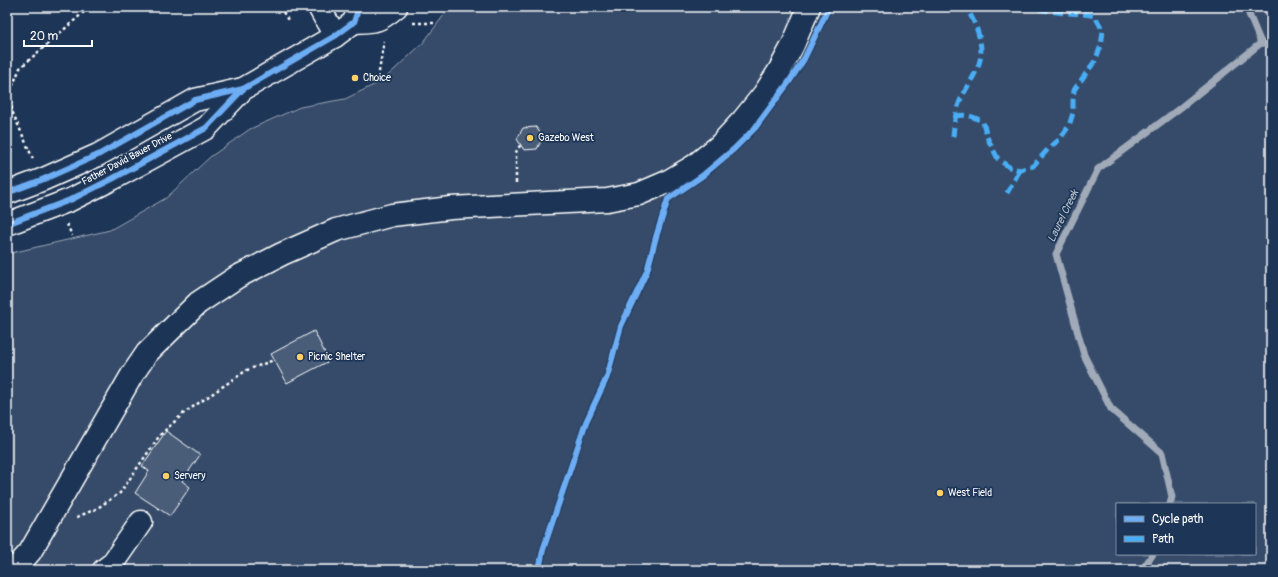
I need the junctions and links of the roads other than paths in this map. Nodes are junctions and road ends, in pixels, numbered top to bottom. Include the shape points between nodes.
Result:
1 (319, 7) edge
2 (396, 7) edge
3 (809, 7) edge
4 (357, 14) edge
5 (335, 36) junction
6 (243, 89) junction
7 (9, 188) edge
8 (15, 222) edge
9 (141, 522) dead end
10 (14, 570) edge
11 (104, 570) edge

1 - 5 street
2 - 4 street, Father David Bauer Drive via 377,21
3 - 10 street via 793,45 764,94 719,146 694,166 667,182 639,194 607,200 451,208 392,215 336,230 282,254 236,277 198,303 147,353 128,381 30,552
4 - 5 street, Father David Bauer Drive
5 - 6 street, Father David Bauer Drive
6 - 7 street, Father David Bauer Drive via 195,100 98,155 44,180
6 - 8 street, Father David Bauer Drive via 206,128 112,179 57,206
7 - 8 street
9 - 11 street via 112,564

